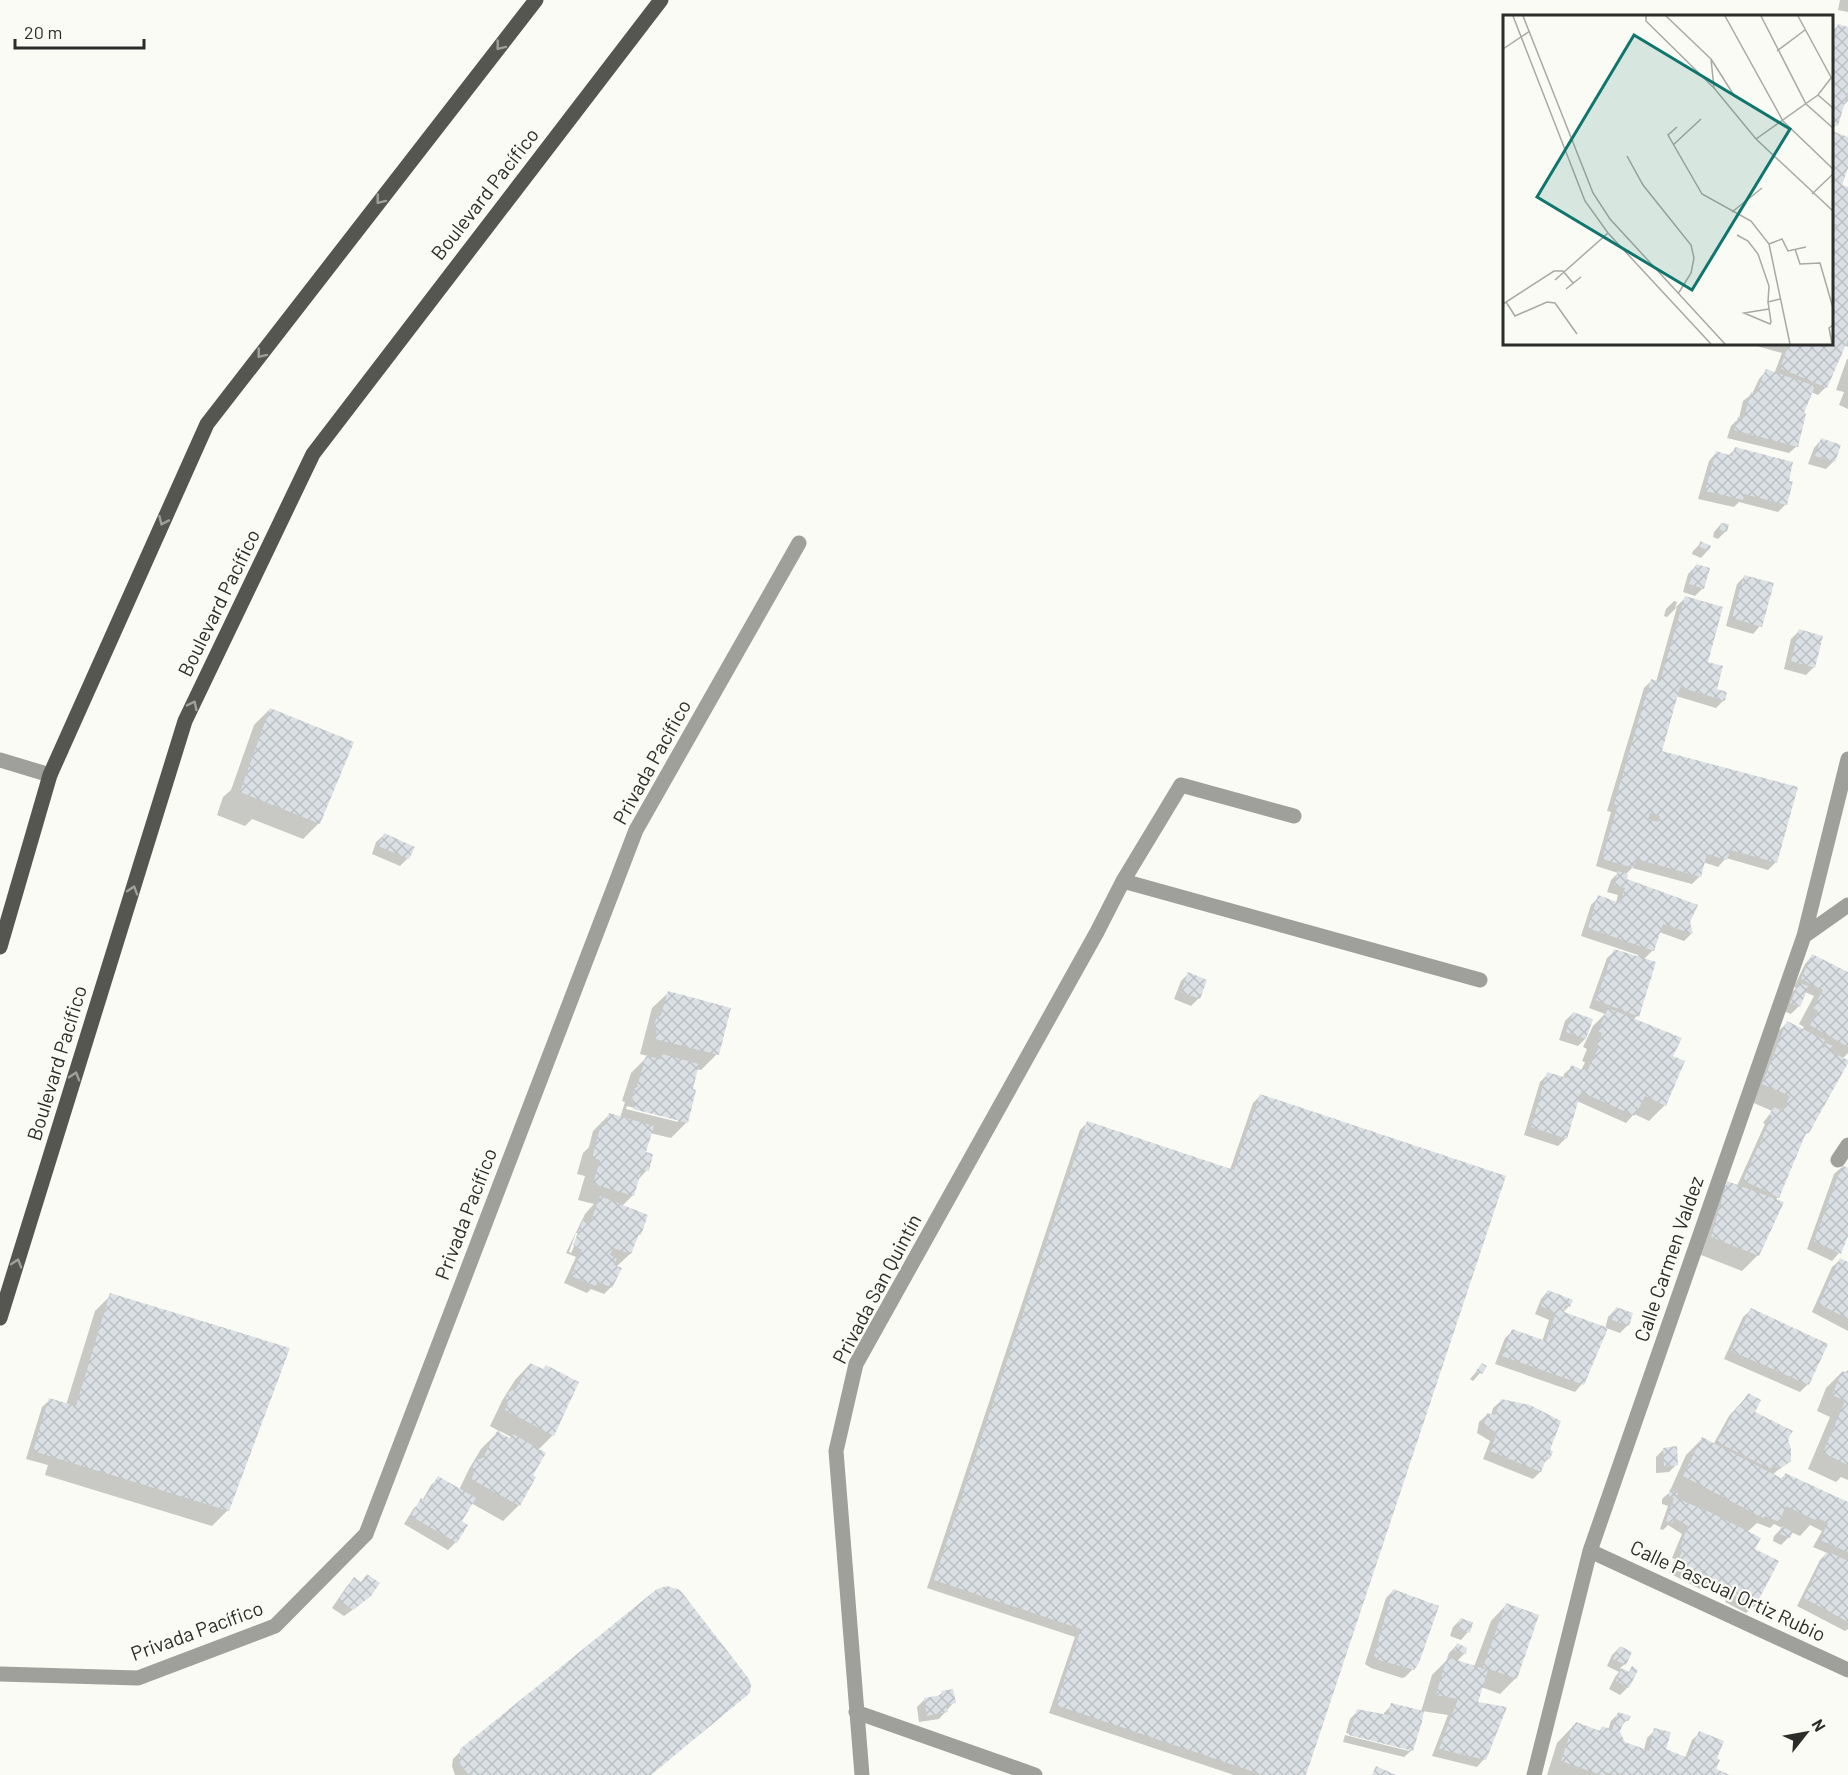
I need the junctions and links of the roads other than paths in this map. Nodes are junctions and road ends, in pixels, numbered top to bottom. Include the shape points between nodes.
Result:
1 (536, 0) edge
2 (661, 0) edge
3 (798, 543) dead end
4 (1848, 759) edge
5 (0, 760) edge
6 (50, 775) junction
7 (1294, 816) dead end
8 (1123, 881) junction
9 (1848, 905) edge
10 (1804, 936) junction
11 (0, 947) edge
12 (1480, 980) dead end
13 (1848, 1145) edge
14 (1838, 1160) dead end
15 (0, 1318) edge
16 (1590, 1551) junction
17 (1848, 1670) edge
18 (0, 1674) edge
19 (856, 1712) junction
20 (861, 1775) edge
21 (1035, 1775) edge
22 (1534, 1775) edge

1 -> 6 main road via 207,424
15 -> 2 main road, Boulevard Pacífico via 186,721 313,454
3 - 18 street, Privada Pacífico via 636,830 366,1534 275,1626 265,1630 138,1678
4 - 10 street, Calle Carmen Valdez
5 - 6 street
6 - 11 main road
7 - 8 street, Privada San Quintín via 1181,785
8 - 12 street
8 - 19 street, Privada San Quintín via 856,1364 836,1451
9 - 10 street
10 - 16 street, Calle Carmen Valdez
13 - 14 street
16 - 17 street, Calle Pascual Ortiz Rubio
16 - 22 street, Calle Carmen Valdez
19 - 20 street, Privada San Quintín
19 - 21 street

